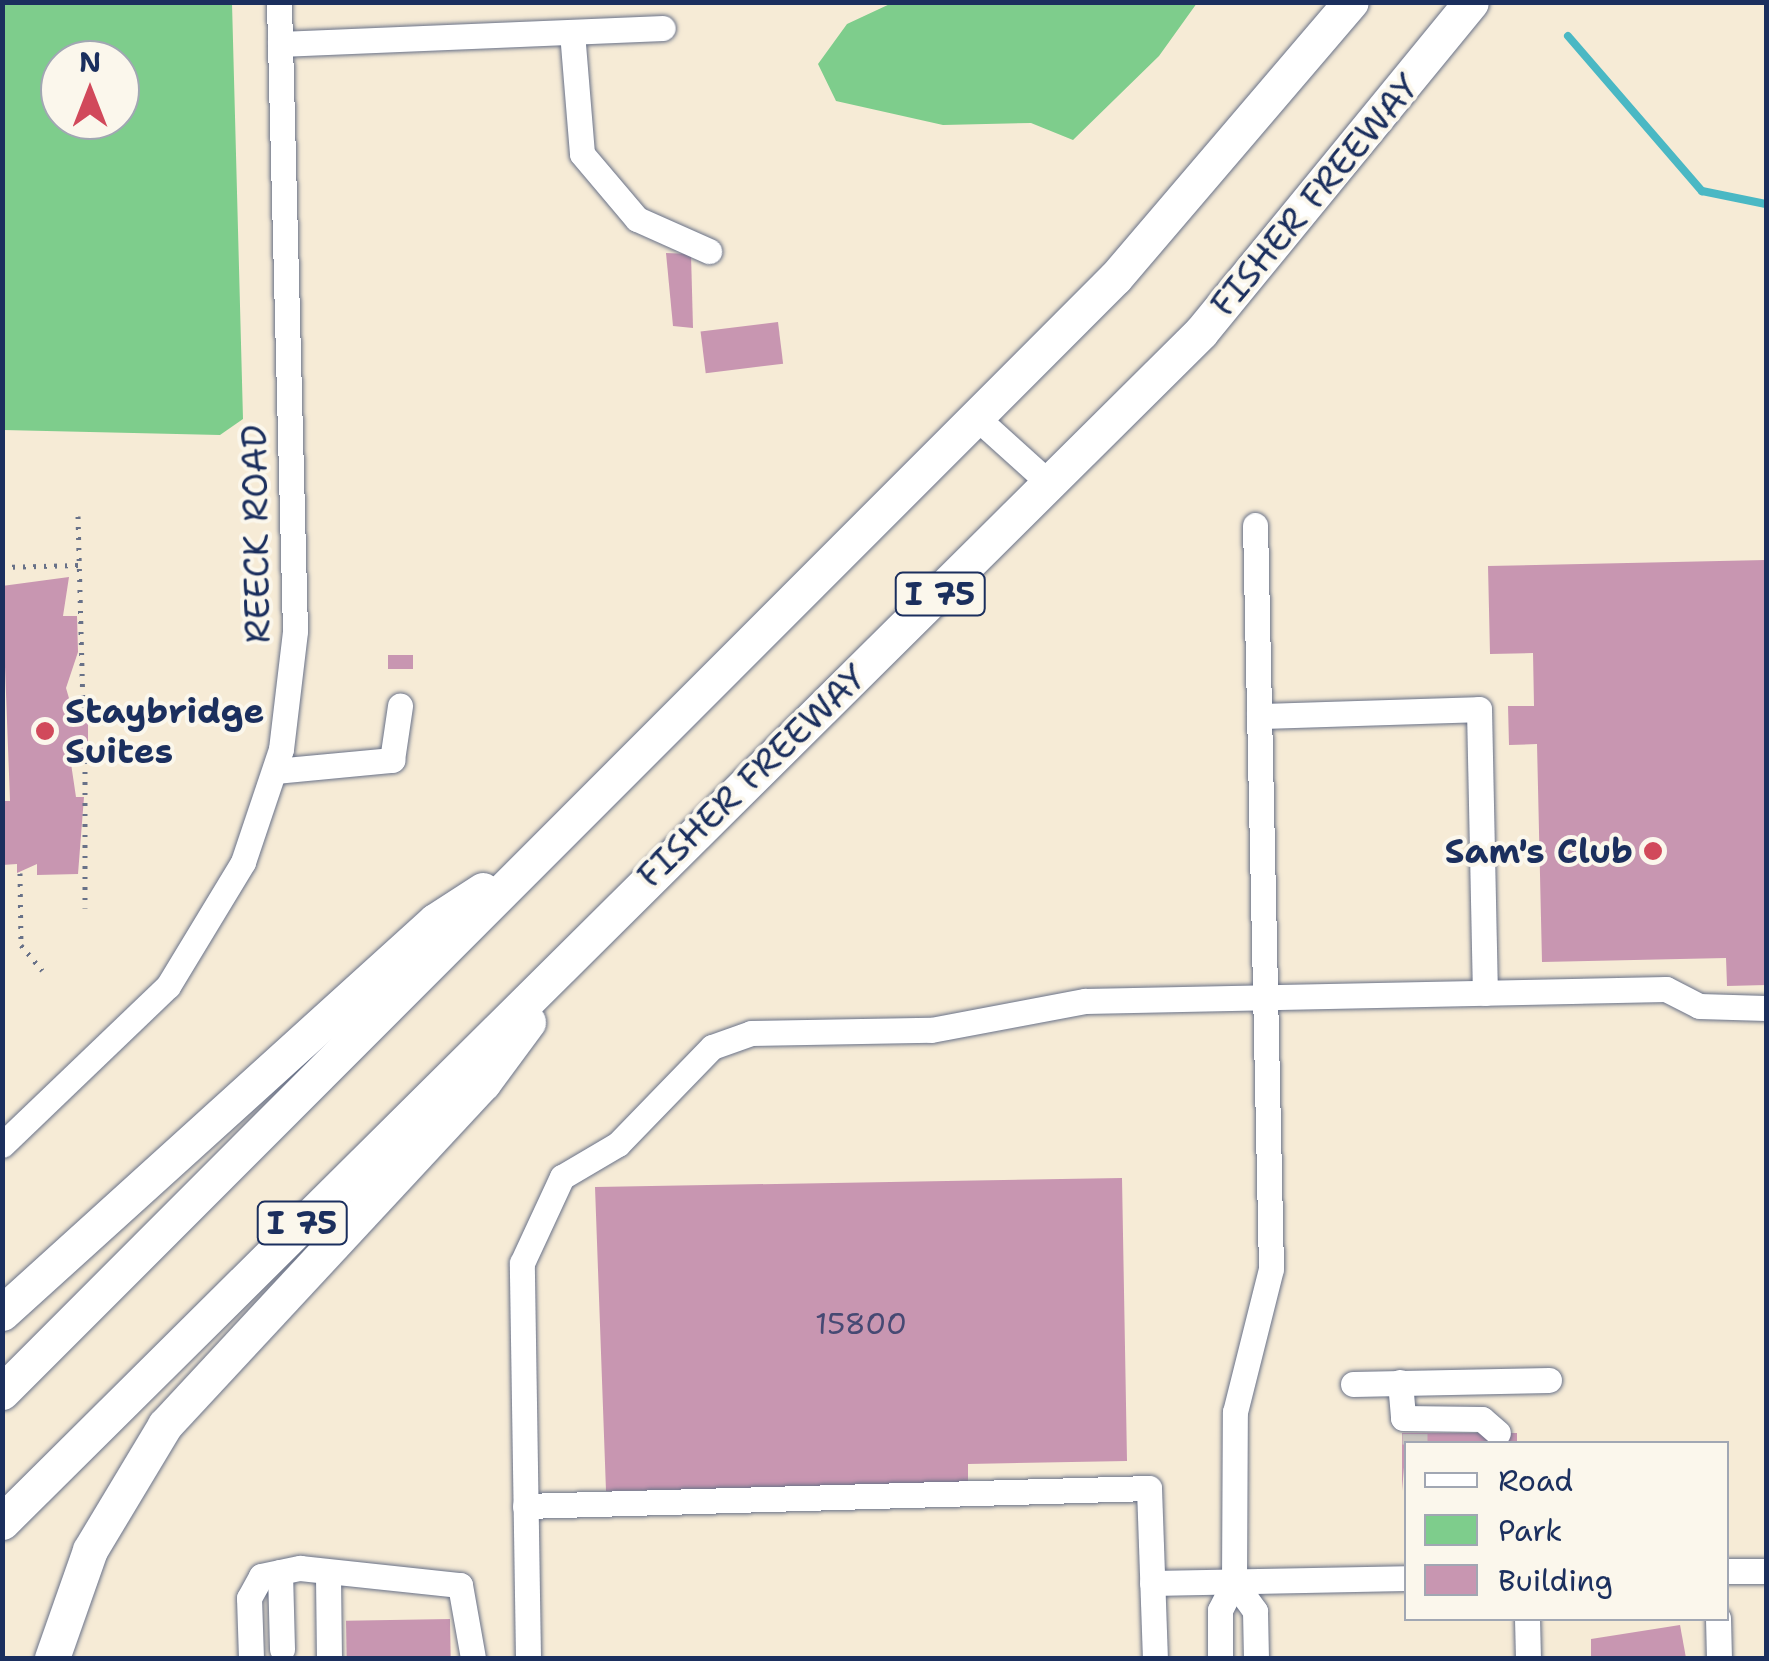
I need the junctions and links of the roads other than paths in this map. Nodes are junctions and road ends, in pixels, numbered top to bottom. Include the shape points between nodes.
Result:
1 (279, 2) edge
2 (1351, 2) edge
3 (1470, 2) edge
4 (663, 28) dead end
5 (572, 32) junction
6 (280, 44) junction
7 (709, 252) dead end
8 (977, 418) junction
9 (1050, 484) junction
10 (1255, 524) dead end
11 (400, 706) dead end
12 (1259, 716) junction
13 (276, 771) junction
14 (542, 852) junction
15 (602, 924) junction
16 (1485, 993) junction
17 (1266, 999) junction
18 (1766, 1008) edge
19 (2, 1145) edge
20 (2, 1313) edge
21 (1549, 1380) dead end
22 (1400, 1382) junction
23 (1353, 1384) dead end
24 (2, 1392) edge
25 (1498, 1433) dead end
26 (524, 1506) junction
27 (2, 1522) edge
28 (1766, 1571) edge
29 (1729, 1572) edge
30 (270, 1574) junction
31 (328, 1576) junction
32 (1404, 1578) edge
33 (1234, 1582) junction
34 (1152, 1583) junction
35 (1527, 1621) edge
36 (1718, 1621) edge
37 (282, 1649) dead end
38 (52, 1658) edge
39 (251, 1658) edge
40 (330, 1658) edge
41 (472, 1658) edge
42 (528, 1658) edge
43 (1155, 1658) edge
44 (1220, 1658) edge
45 (1256, 1658) edge
46 (1528, 1658) edge
47 (1719, 1658) edge

1 - 6 street, REECK ROAD
2 - 8 highway, I 75 via 1212,174
3 - 9 highway, FISHER FREEWAY / I 75 via 1213,318
4 - 5 street
5 - 6 street
5 - 7 street via 582,154 638,220
6 - 13 street, REECK ROAD via 295,631
8 - 9 street
8 - 14 highway, I 75
9 - 15 highway, FISHER FREEWAY / I 75
10 - 12 street
11 - 13 street via 392,760
12 - 16 street via 1479,709
12 - 17 street
13 - 19 street, REECK ROAD via 235,880 168,986
14 - 20 highway via 435,921
14 - 24 highway, I 75
15 - 27 highway, FISHER FREEWAY / I 75
15 - 38 highway via 483,1084 165,1425 90,1550
16 - 17 street
16 - 18 street via 1666,990 1699,1006
17 - 26 street via 1085,1001 931,1030 752,1033 712,1047 618,1144 562,1177 522,1263
17 - 33 street via 1272,1268 1235,1412
21 - 22 street
22 - 23 street
22 - 25 street via 1403,1418 1415,1426 1482,1420
26 - 34 street via 1149,1488
26 - 42 street
28 - 29 street
30 - 31 street
30 - 37 street
30 - 39 street via 249,1598
31 - 40 street
31 - 41 street via 460,1585
32 - 33 street
33 - 34 street
33 - 44 street via 1220,1610
33 - 45 street via 1255,1611
34 - 43 street
35 - 46 street
36 - 47 street

